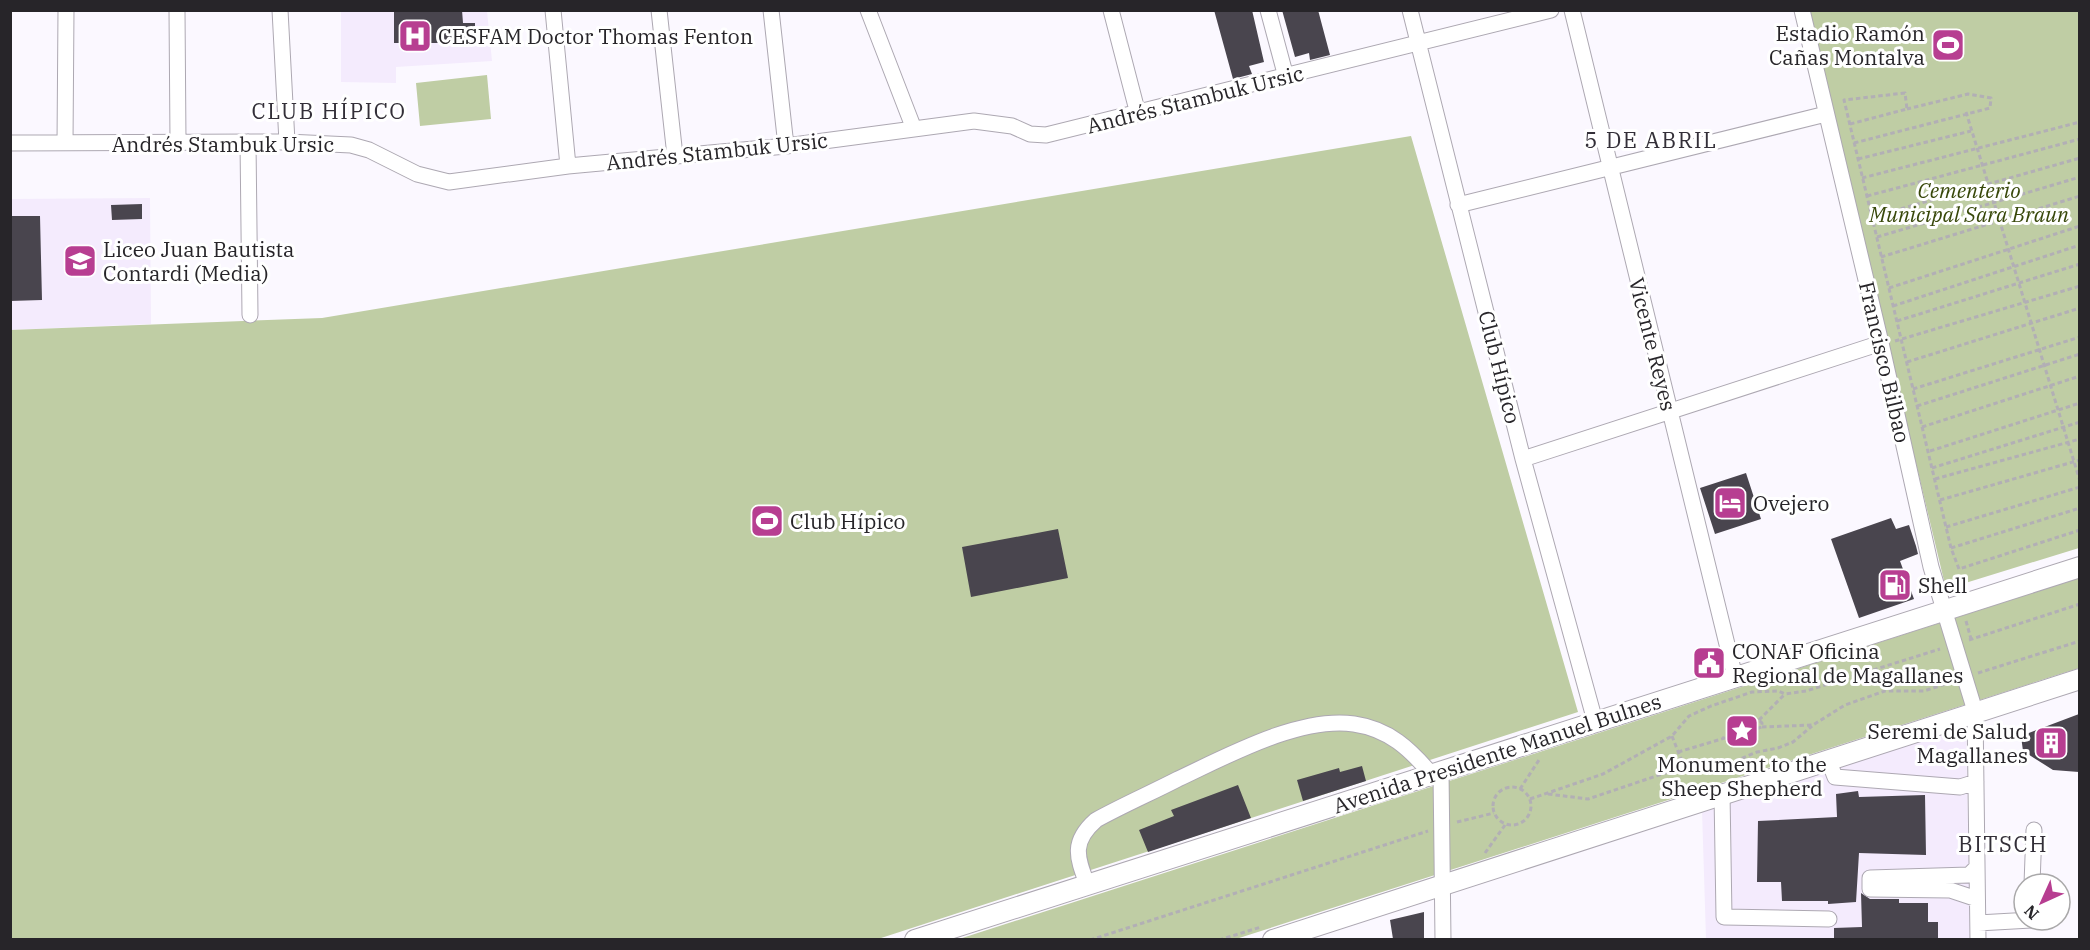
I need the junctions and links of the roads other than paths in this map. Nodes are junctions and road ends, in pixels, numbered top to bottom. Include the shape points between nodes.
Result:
1 (66, 10) edge
2 (177, 10) edge
3 (280, 10) edge
4 (553, 10) edge
5 (659, 10) edge
6 (771, 10) edge
7 (868, 10) edge
8 (1111, 10) edge
9 (1268, 10) edge
10 (1410, 10) edge
11 (1551, 10) edge
12 (1572, 10) edge
13 (1802, 10) edge
14 (1419, 42) junction
15 (1286, 78) junction
16 (1138, 114) junction
17 (1826, 114) junction
18 (914, 129) junction
19 (177, 142) junction
20 (248, 142) junction
21 (287, 142) junction
22 (10, 143) edge
23 (65, 143) junction
24 (786, 146) junction
25 (675, 156) junction
26 (568, 166) junction
27 (1610, 167) junction
28 (1458, 205) junction
29 (250, 315) dead end
30 (1881, 343) junction
31 (1670, 411) junction
32 (1523, 459) junction
33 (2079, 567) edge
34 (1943, 611) junction
35 (1734, 677) junction
36 (2079, 679) edge
37 (1975, 711) junction
38 (1595, 721) junction
39 (1828, 759) junction
40 (1436, 773) junction
41 (1976, 782) junction
42 (1722, 793) junction
43 (2034, 830) dead end
44 (1977, 867) junction
45 (2032, 872) edge
46 (1442, 884) junction
47 (1087, 885) junction
48 (1977, 899) junction
49 (1829, 919) dead end
50 (2012, 921) edge
51 (1978, 923) junction
52 (915, 939) edge
53 (1273, 939) edge
54 (1443, 939) edge
55 (1978, 939) edge

1 - 23 street
2 - 19 street
3 - 21 street
4 - 26 street
5 - 25 street
6 - 24 street
7 - 18 street
8 - 16 street
9 - 15 street
10 - 14 street, Club Hípico
11 - 14 street, Andrés Stambuk Ursic
12 - 27 street, Vicente Reyes
13 - 17 street, Francisco Bilbao
14 - 15 street, Andrés Stambuk Ursic
14 - 28 street, Club Hípico
15 - 16 street, Andrés Stambuk Ursic
16 - 18 street, Andrés Stambuk Ursic via 1046,135 974,121
17 - 27 street
17 - 30 street, Francisco Bilbao
18 - 24 street, Andrés Stambuk Ursic
19 - 20 street, Andrés Stambuk Ursic
19 - 23 street, Andrés Stambuk Ursic
20 - 21 street, Andrés Stambuk Ursic
20 - 29 street
21 - 26 street, Andrés Stambuk Ursic via 351,145 417,174 449,183
22 - 23 street, Andrés Stambuk Ursic
24 - 25 street, Andrés Stambuk Ursic
25 - 26 street, Andrés Stambuk Ursic
27 - 28 street
27 - 31 street, Vicente Reyes
28 - 32 street, Club Hípico
30 - 31 street
30 - 34 street, Francisco Bilbao
31 - 32 street
31 - 35 street, Vicente Reyes
32 - 38 street, Club Hípico
33 - 34 main road, Avenida Presidente Manuel Bulnes
34 - 35 main road, Avenida Presidente Manuel Bulnes
34 - 37 street, Francisco Bilbao
35 - 38 main road, Avenida Presidente Manuel Bulnes
36 - 37 main road
37 - 39 main road
37 - 41 street, Francisco Bilbao
38 - 40 main road, Avenida Presidente Manuel Bulnes
39 - 41 street via 1835,777 1960,787
39 - 42 main road
40 - 46 street via 1442,826
40 - 47 main road, Avenida Presidente Manuel Bulnes
40 - 47 street via 1410,748 1370,727 1326,722 1297,729 1238,751 1096,820 1083,835 1078,849
41 - 44 street, Francisco Bilbao
42 - 46 main road
42 - 49 street via 1724,917
43 - 45 street
44 - 48 street, Francisco Bilbao
44 - 48 street via 1969,875 1870,878 1870,890 1950,890
46 - 53 main road
46 - 54 street
47 - 52 main road, Avenida Presidente Manuel Bulnes
48 - 51 street, Francisco Bilbao
50 - 51 street
51 - 55 street, Francisco Bilbao

